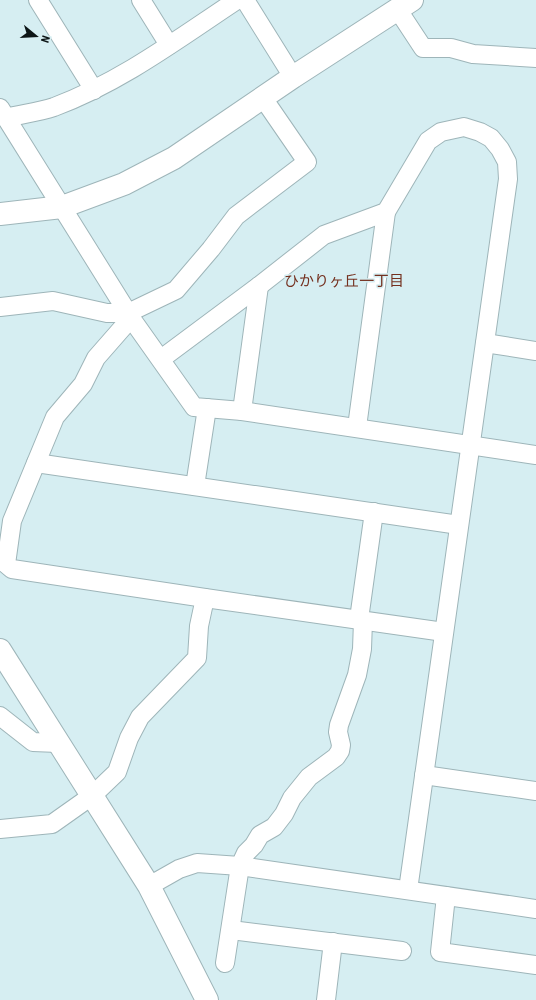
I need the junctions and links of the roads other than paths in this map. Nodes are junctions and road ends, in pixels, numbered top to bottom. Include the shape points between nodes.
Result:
1 (38, 0) edge
2 (141, 0) edge
3 (237, 0) edge
4 (245, 0) edge
5 (405, 5) edge
6 (169, 45) junction
7 (536, 58) edge
8 (293, 77) junction
9 (94, 90) junction
10 (263, 98) junction
11 (3, 113) edge
12 (62, 207) junction
13 (386, 212) junction
14 (0, 214) edge
15 (259, 286) junction
16 (0, 307) edge
17 (129, 316) junction
18 (485, 343) junction
19 (536, 351) edge
20 (160, 359) junction
21 (207, 408) junction
22 (242, 411) junction
23 (357, 427) junction
24 (470, 445) junction
25 (536, 455) edge
26 (36, 464) junction
27 (195, 486) junction
28 (374, 512) junction
29 (459, 525) junction
30 (205, 598) junction
31 (361, 620) junction
32 (444, 632) junction
33 (0, 650) edge
34 (0, 716) edge
35 (58, 742) junction
36 (424, 775) junction
37 (536, 791) edge
38 (93, 795) junction
39 (0, 829) edge
40 (240, 866) junction
41 (149, 886) junction
42 (408, 890) junction
43 (446, 896) junction
44 (536, 909) edge
45 (231, 930) junction
46 (333, 942) junction
47 (402, 951) dead end
48 (225, 963) dead end
49 (536, 965) edge
50 (207, 1000) edge
51 (326, 1000) edge

1 - 9 street
2 - 6 street
3 - 6 street
4 - 8 street
5 - 7 street via 423,48 451,48 473,54
5 - 8 street
6 - 9 street via 132,70
8 - 10 street
9 - 11 street via 52,108
10 - 12 street via 174,158 124,184
10 - 17 street via 307,162 236,216 176,290
11 - 12 street
12 - 14 street
12 - 17 street
13 - 15 street via 324,235
13 - 18 street via 428,141 441,132 464,127 480,132 500,148 507,162 508,179
13 - 23 street
15 - 20 street
15 - 22 street
16 - 17 street via 52,301
17 - 20 street
17 - 26 street via 96,358 83,384 54,417
18 - 19 street
18 - 24 street
20 - 21 street via 194,407
21 - 22 street
21 - 27 street
22 - 23 street
23 - 24 street
24 - 25 street
24 - 29 street
26 - 27 street
26 - 30 street via 12,521 6,564 12,569
27 - 28 street
28 - 29 street
28 - 31 street
29 - 32 street
30 - 31 street
30 - 38 street via 199,626 197,658 140,717 129,738 117,772
31 - 32 street
31 - 40 street via 362,648 357,674 339,725 340,751 336,757 309,776 292,798 284,814 274,827 260,836 246,853
32 - 36 street
33 - 35 street
34 - 35 street via 33,742
35 - 38 street
36 - 37 street
36 - 42 street
38 - 39 street via 52,824
38 - 41 street
40 - 41 street via 197,863 179,869
40 - 42 street
40 - 45 street
41 - 50 street
42 - 43 street
43 - 44 street
43 - 49 street via 440,952
45 - 46 street
45 - 48 street
46 - 47 street
46 - 51 street

